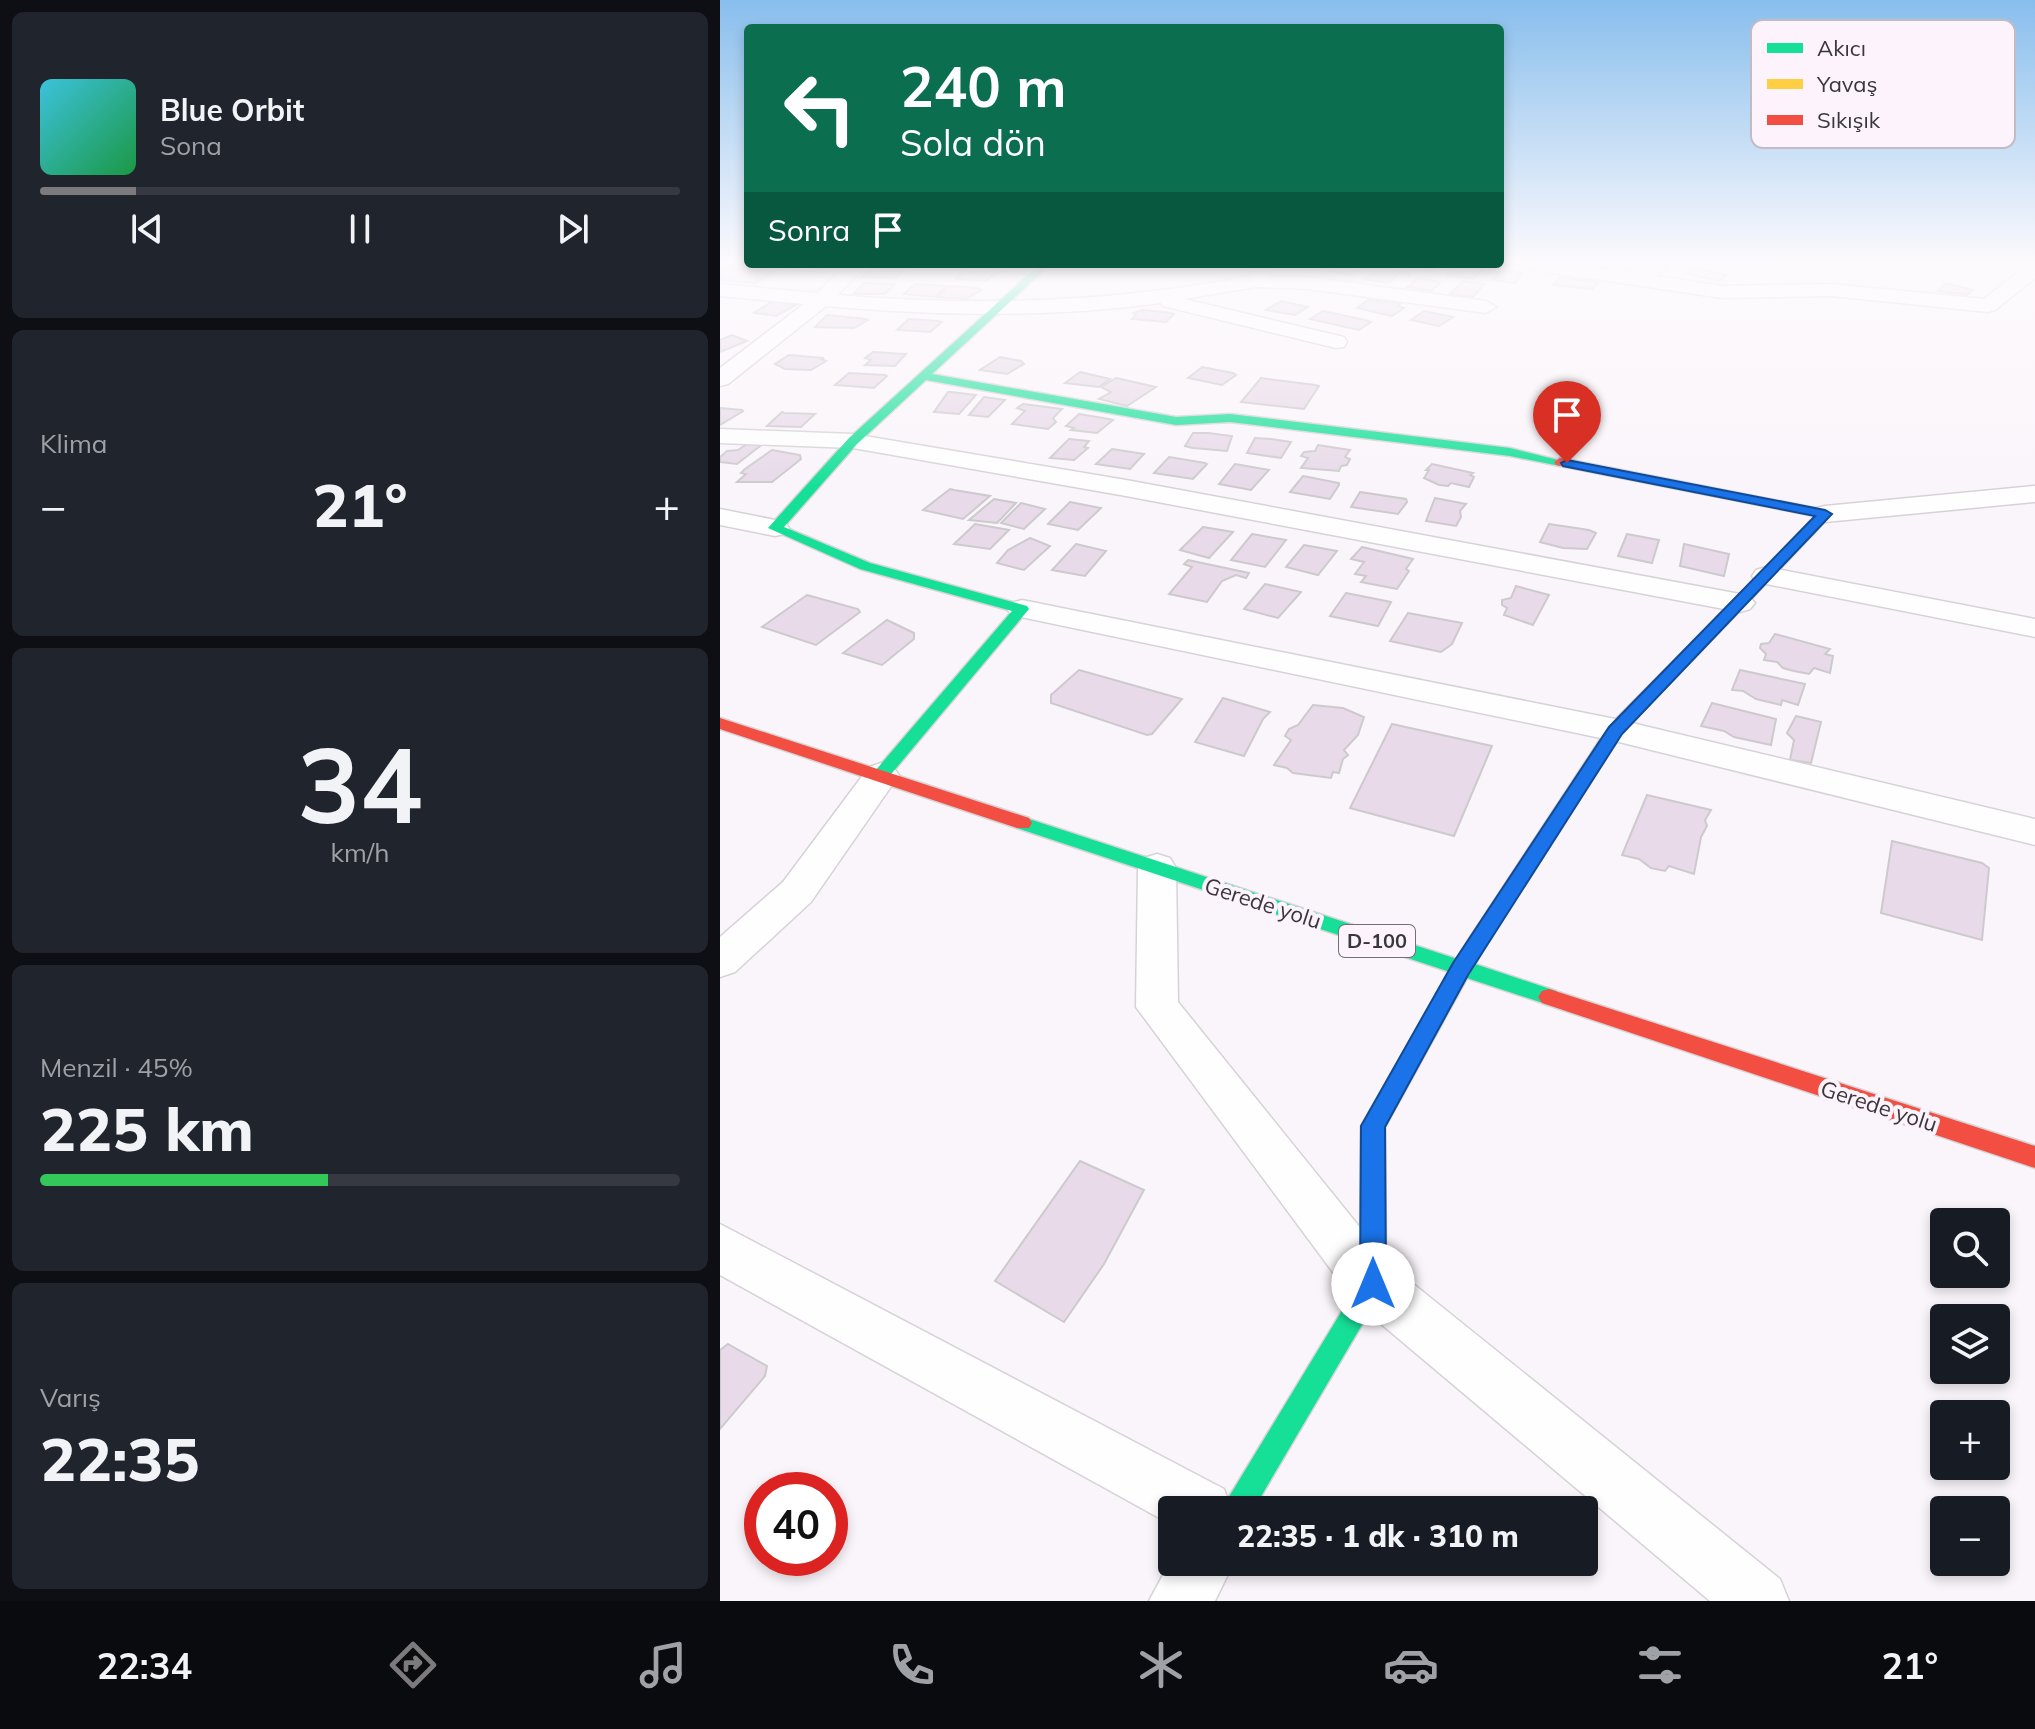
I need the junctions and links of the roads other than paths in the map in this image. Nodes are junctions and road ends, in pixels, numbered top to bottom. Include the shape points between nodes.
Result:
1 (773, 338) edge
2 (966, 338) edge
3 (1318, 338) edge
4 (1336, 342) dead end
5 (924, 376) junction
6 (720, 379) edge
7 (720, 436) edge
8 (853, 441) junction
9 (2035, 494) edge
10 (1825, 514) junction
11 (720, 517) edge
12 (775, 528) junction
13 (1766, 576) junction
14 (1740, 603) junction
15 (1022, 609) junction
16 (2035, 628) edge
17 (720, 723) edge
18 (1615, 730) junction
19 (881, 775) junction
20 (2035, 832) edge
21 (1157, 868) junction
22 (720, 961) edge
23 (1460, 969) junction
24 (2035, 1157) edge
25 (720, 1248) edge
26 (1373, 1284) junction
27 (1177, 1496) edge
28 (1244, 1496) edge
29 (1195, 1576) edge
30 (1180, 1601) edge
31 (1758, 1601) edge

1 - 6 street
2 - 5 street
3 - 4 street
5 - 8 street
5 - 10 street via 1176,421 1230,418 1510,452
7 - 8 street
8 - 12 street
8 - 14 street
9 - 10 street
10 - 13 street
11 - 12 street
12 - 15 street via 865,566
13 - 14 street
13 - 16 street
14 - 18 street
15 - 18 street
15 - 19 street
17 - 19 street, Gerede yolu / D-100
18 - 20 street
18 - 23 street
19 - 21 street, Gerede yolu / D-100
19 - 22 street via 797,892
21 - 23 street, Gerede yolu / D-100
21 - 26 street via 1157,1007
23 - 24 street, Gerede yolu / D-100
23 - 26 street via 1373,1126
25 - 27 street
26 - 28 street
26 - 31 street
29 - 30 street

